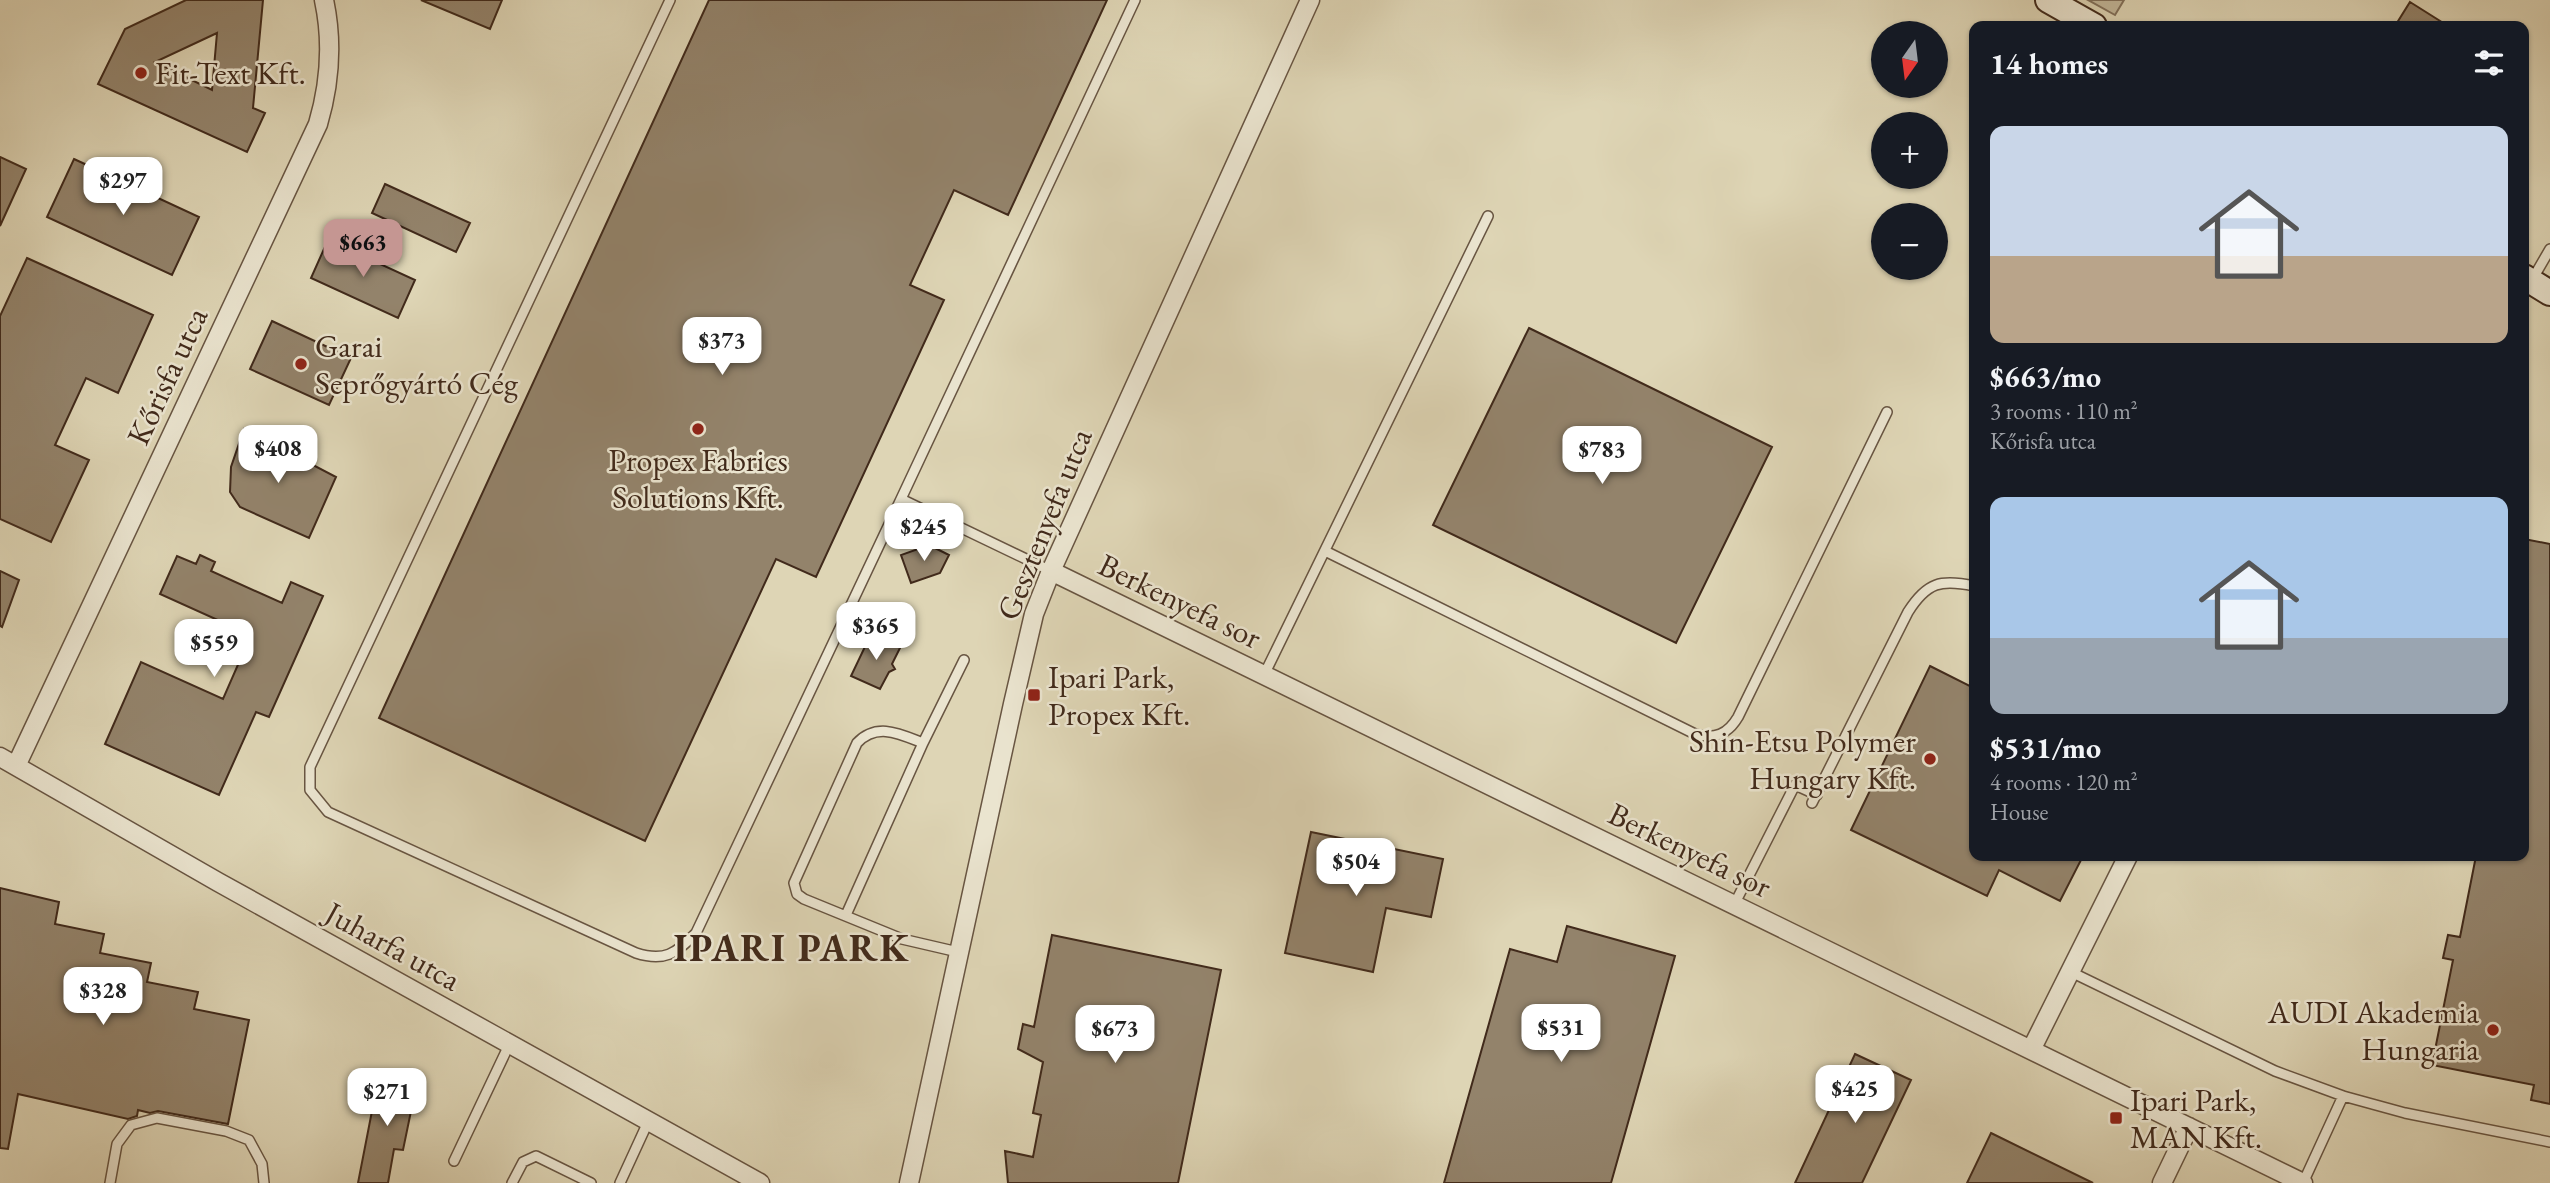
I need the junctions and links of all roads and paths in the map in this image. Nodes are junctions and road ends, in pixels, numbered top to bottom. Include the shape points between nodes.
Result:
1 (324, 0) edge
2 (670, 0) edge
3 (1135, 0) edge
4 (1310, 0) edge
5 (2049, 0) edge
6 (2085, 21) edge
7 (1488, 216) dead end
8 (2550, 249) edge
9 (2535, 284) edge
10 (1887, 412) dead end
11 (901, 499) junction
12 (1325, 551) junction
13 (1051, 571) junction
14 (1969, 585) edge
15 (964, 660) dead end
16 (1264, 675) junction
17 (923, 743) junction
18 (0, 757) edge
19 (16, 766) junction
20 (2126, 861) edge
21 (1734, 905) junction
22 (846, 915) junction
23 (958, 952) junction
24 (2071, 972) junction
25 (509, 1045) junction
26 (2031, 1050) junction
27 (2343, 1096) junction
28 (648, 1122) junction
29 (2189, 1127) junction
30 (2550, 1142) edge
31 (454, 1161) dead end
32 (110, 1183) edge
33 (264, 1183) edge
34 (512, 1183) edge
35 (591, 1183) edge
36 (620, 1183) edge
37 (760, 1183) edge
38 (909, 1183) edge
39 (2162, 1183) edge
40 (2303, 1183) edge

1 - 19 street, Kőrisfa utca via 329,77 318,124
2 - 11 lane via 310,767 310,790 328,812 636,953 651,958 681,949 696,933
3 - 11 lane
4 - 13 street, Gesztenyefa utca
5 - 6 street
7 - 12 lane
8 - 9 lane
10 - 12 lane via 1738,717 1732,728 1714,737 1695,734
11 - 13 lane
12 - 16 lane
13 - 16 street, Berkenyefa sor
13 - 23 street, Gesztenyefa utca via 1034,614
14 - 21 lane via 1950,581 1918,596 1815,799 1795,785
15 - 17 lane
16 - 21 street, Berkenyefa sor
17 - 22 lane
17 - 22 lane via 880,730 863,736 794,883 804,900
18 - 19 street, Juharfa utca
19 - 25 street, Juharfa utca
20 - 24 street
21 - 26 street, Berkenyefa sor
22 - 23 lane via 902,939
23 - 38 street, Gesztenyefa utca
24 - 26 street
24 - 27 lane via 2275,1071
25 - 28 street, Juharfa utca
25 - 31 lane
26 - 29 street, Berkenyefa sor
27 - 30 lane
27 - 40 lane
28 - 36 lane
28 - 37 street, Juharfa utca
29 - 39 street
29 - 40 street, Berkenyefa sor
32 - 33 lane via 117,1144 131,1125 157,1118 250,1140 262,1164
34 - 35 lane via 523,1162 536,1156

